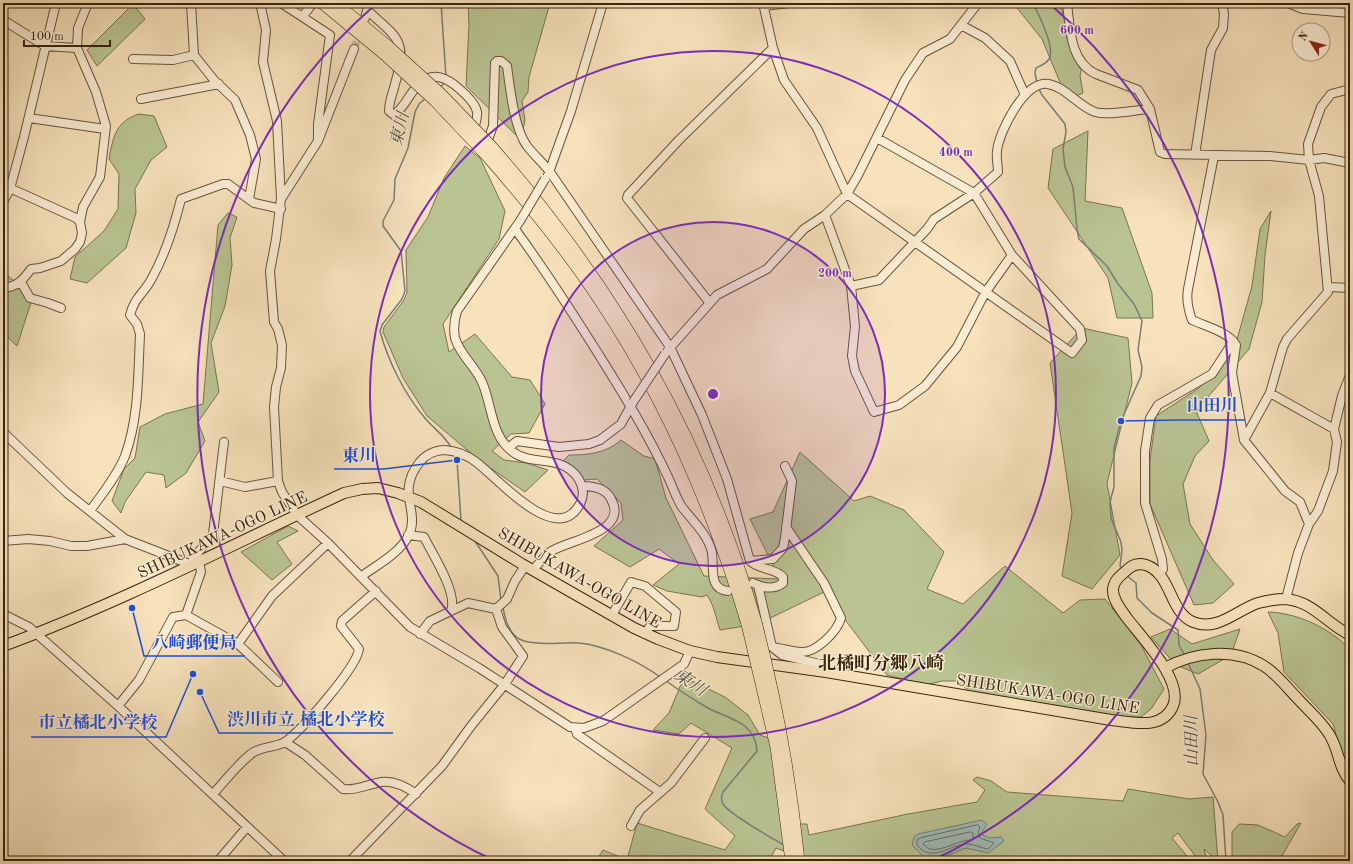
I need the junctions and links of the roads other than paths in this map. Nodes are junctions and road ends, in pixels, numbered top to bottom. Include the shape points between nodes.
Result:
1 (56, 3) edge
2 (88, 3) edge
3 (191, 3) edge
4 (260, 3) edge
5 (280, 3) edge
6 (313, 3) edge
7 (322, 3) edge
8 (336, 3) edge
9 (604, 3) edge
10 (788, 3) edge
11 (978, 3) edge
12 (1067, 3) edge
13 (1222, 3) edge
14 (1288, 3) edge
15 (763, 5) edge
16 (368, 11) edge
17 (306, 13) junction
18 (1350, 13) edge
19 (3, 20) edge
20 (961, 25) junction
21 (45, 46) junction
22 (77, 48) junction
23 (773, 48) junction
24 (354, 49) tunnel mouth
25 (387, 50) junction
26 (194, 55) junction
27 (133, 60) dead end
28 (219, 84) junction
29 (1350, 89) edge
30 (1025, 96) junction
31 (141, 99) dead end
32 (1150, 109) junction
33 (28, 118) junction
34 (106, 129) junction
35 (877, 138) junction
36 (318, 141) junction
37 (1195, 156) junction
38 (1214, 156) junction
39 (1309, 160) junction
40 (1350, 163) edge
41 (548, 176) junction
42 (6, 187) edge
43 (974, 193) junction
44 (847, 194) junction
45 (249, 199) junction
46 (281, 199) junction
47 (3, 202) edge
48 (281, 209) junction
49 (826, 216) junction
50 (80, 222) junction
51 (515, 229) junction
52 (914, 242) junction
53 (1012, 255) junction
54 (21, 282) junction
55 (851, 286) junction
56 (1328, 287) junction
57 (3, 288) edge
58 (1350, 288) edge
59 (985, 293) junction
60 (709, 302) junction
61 (61, 308) dead end
62 (1232, 340) junction
63 (668, 351) junction
64 (1350, 374) edge
65 (1270, 393) junction
66 (632, 404) junction
67 (1334, 429) junction
68 (3, 432) edge
69 (1244, 440) junction
70 (224, 442) dead end
71 (508, 448) junction
72 (785, 466) dead end
73 (278, 481) junction
74 (220, 482) junction
75 (582, 486) junction
76 (408, 497) junction
77 (90, 511) junction
78 (297, 514) junction
79 (1309, 524) junction
80 (786, 527) junction
81 (408, 535) junction
82 (125, 539) junction
83 (3, 542) edge
84 (328, 543) junction
85 (750, 561) junction
86 (196, 563) junction
87 (529, 568) junction
88 (1159, 574) junction
89 (362, 576) junction
90 (376, 591) junction
91 (728, 591) dead end
92 (1286, 599) junction
93 (500, 606) junction
94 (451, 611) junction
95 (3, 614) edge
96 (186, 615) junction
97 (612, 615) junction
98 (751, 623) junction
99 (36, 634) junction
100 (420, 634) junction
101 (645, 634) junction
102 (1350, 635) edge
103 (238, 644) junction
104 (3, 646) edge
105 (772, 647) junction
106 (690, 651) junction
107 (1165, 668) junction
108 (826, 672) junction
109 (278, 682) dead end
110 (505, 684) junction
111 (118, 706) junction
112 (574, 728) junction
113 (705, 738) dead end
114 (284, 742) junction
115 (1350, 781) edge
116 (659, 793) junction
117 (213, 794) junction
118 (416, 794) junction
119 (631, 826) dead end
120 (247, 827) junction
121 (218, 861) edge
122 (284, 861) edge
123 (350, 861) edge
124 (791, 861) edge
125 (799, 861) edge

1 - 21 street
2 - 22 street via 78,28
3 - 26 street
4 - 46 street via 266,30 263,62 277,121
5 - 17 street
6 - 17 street
7 - 25 highway
8 - 25 highway
9 - 41 street
10 - 15 street
11 - 20 street
12 - 32 street via 1072,40 1081,63 1089,71 1138,90
13 - 37 street via 1223,28 1211,50
14 - 18 street via 1303,9
15 - 23 street
16 - 41 street via 393,33 399,42 400,60 396,83 389,101 391,113 394,115 402,108 419,84 438,76 453,82 477,108 478,117 473,133 480,142 489,138 493,126 495,64 501,61 507,66 512,101 523,138
17 - 36 street via 330,35
19 - 21 street
20 - 30 street via 985,38 1010,61
20 - 35 street via 950,39 923,53 905,80
21 - 22 street
21 - 33 street
22 - 34 street via 96,92
23 - 44 street via 784,80 817,128
23 - 60 street via 679,140 627,198
24 - 36 street
25 - 98 highway, bridge via 441,94 535,212 616,326 641,369 696,479
26 - 27 street via 173,60
26 - 28 street
28 - 31 street
28 - 45 street via 235,100 250,134 256,159
29 - 39 street via 1331,94 1321,107 1308,144
30 - 32 street via 1033,89 1047,84 1057,87 1094,111 1102,113
30 - 43 street via 1002,129 996,152 998,172
32 - 37 street via 1160,152
33 - 34 street
33 - 42 street
34 - 50 street via 100,177 82,207
35 - 43 street
35 - 44 street
36 - 46 street
37 - 38 street
38 - 39 street via 1269,156
38 - 62 street via 1187,305 1192,320
39 - 40 street via 1324,158
39 - 56 street via 1319,196
41 - 51 street, bridge
41 - 63 street
42 - 47 street
42 - 50 street
43 - 52 street via 934,219
43 - 53 street
44 - 49 street
44 - 52 street
45 - 48 street via 254,203
45 - 77 street via 228,184 181,199 174,230 162,260 151,281 133,303 130,315 137,324 140,334 136,404 125,456
46 - 48 street
48 - 73 street via 270,271 274,322 282,345 274,407
49 - 55 street
49 - 60 street via 804,229 767,270 717,295
50 - 54 street via 82,233 75,249 61,261 31,269
51 - 66 street via 549,275
51 - 71 street via 462,302 453,328 457,344 482,381 497,430
52 - 55 street via 879,280
52 - 59 street
53 - 59 street
53 - 59 street via 1080,329 1082,340 1072,353
54 - 57 street
54 - 61 street via 30,298
55 - 59 street via 855,326 852,356 855,371 874,412 900,405 925,386 957,347
56 - 58 street
56 - 65 street via 1325,297 1287,339
60 - 63 street
62 - 69 street via 1236,346 1232,373
62 - 88 street via 1232,345 1212,374 1162,402 1152,414 1145,451 1145,503 1162,559 1163,569
63 - 66 street, bridge
63 - 85 street via 702,415 726,479
64 - 67 street
65 - 67 street
65 - 69 street
66 - 71 street via 621,424 600,440 589,444 558,447 517,441
66 - 91 street via 678,501 705,535 711,547 714,556 712,575 717,587 722,591
67 - 79 street via 1337,442 1333,471 1318,511
68 - 77 street via 67,493
69 - 79 street via 1286,491 1300,502
70 - 74 street
71 - 75 street via 526,459 567,467 579,478
72 - 80 street via 792,481
73 - 74 street via 245,487
73 - 78 street
74 - 86 street via 213,534 193,559
75 - 76 street via 582,497 576,509 567,517 553,519 538,512 476,462 454,451 444,450 428,454 421,460 410,479
75 - 87 street via 599,488 611,497 615,515 595,534 550,552
76 - 78 main road, SHIBUKAWA-OGO LINE via 378,488 362,489 344,493
76 - 81 street via 411,520
76 - 87 main road, SHIBUKAWA-OGO LINE via 454,521
77 - 82 street
78 - 84 street
78 - 86 main road, SHIBUKAWA-OGO LINE
79 - 92 street via 1291,574
80 - 85 street via 783,548 773,559
80 - 105 street via 824,583 841,618 835,630 809,651
81 - 89 street via 398,549
81 - 94 street via 424,537 452,595
82 - 83 street via 87,546 28,539
82 - 86 street
84 - 89 street
84 - 103 street via 272,596
85 - 105 street via 755,566 783,577 783,583 777,588 756,584
86 - 96 street via 201,572
86 - 99 main road, SHIBUKAWA-OGO LINE
87 - 93 street via 515,581 510,595
87 - 97 main road, SHIBUKAWA-OGO LINE
88 - 92 main road via 1184,616 1191,622 1201,625 1213,625 1257,604
88 - 107 main road, SHIBUKAWA-OGO LINE via 1147,565 1131,566 1116,579 1113,588 1122,611
89 - 90 street
90 - 100 street
90 - 114 street via 342,621 341,626 359,649 358,656 324,700
92 - 102 main road via 1311,607
93 - 94 street via 468,603
93 - 110 street via 502,627 523,656
94 - 100 street via 430,621
95 - 99 street via 29,627
96 - 103 street
96 - 111 street via 173,617 139,680
97 - 101 main road, SHIBUKAWA-OGO LINE
97 - 101 street via 631,582 645,586 676,612 674,626 650,626
98 - 124 highway, bridge via 776,747
98 - 125 highway, bridge via 776,703 785,749
99 - 104 main road, SHIBUKAWA-OGO LINE
99 - 111 street
100 - 110 street
101 - 106 main road, SHIBUKAWA-OGO LINE
103 - 109 street
105 - 108 street via 782,655 824,665
106 - 108 main road, SHIBUKAWA-OGO LINE
106 - 112 street via 684,664 603,721 590,727
107 - 108 main road, SHIBUKAWA-OGO LINE via 1176,690 1175,702 1172,709 1161,719 1147,723
107 - 115 main road via 1178,661 1207,654 1233,654 1264,666 1324,726 1335,746 1342,770
110 - 112 street
110 - 118 street via 442,766
111 - 117 street
112 - 116 street via 576,734
113 - 116 street via 671,783
114 - 117 street via 250,754
114 - 118 street via 305,755 343,789 384,782 405,787
116 - 119 street via 640,810
117 - 120 street
118 - 123 street
120 - 121 street
120 - 122 street

